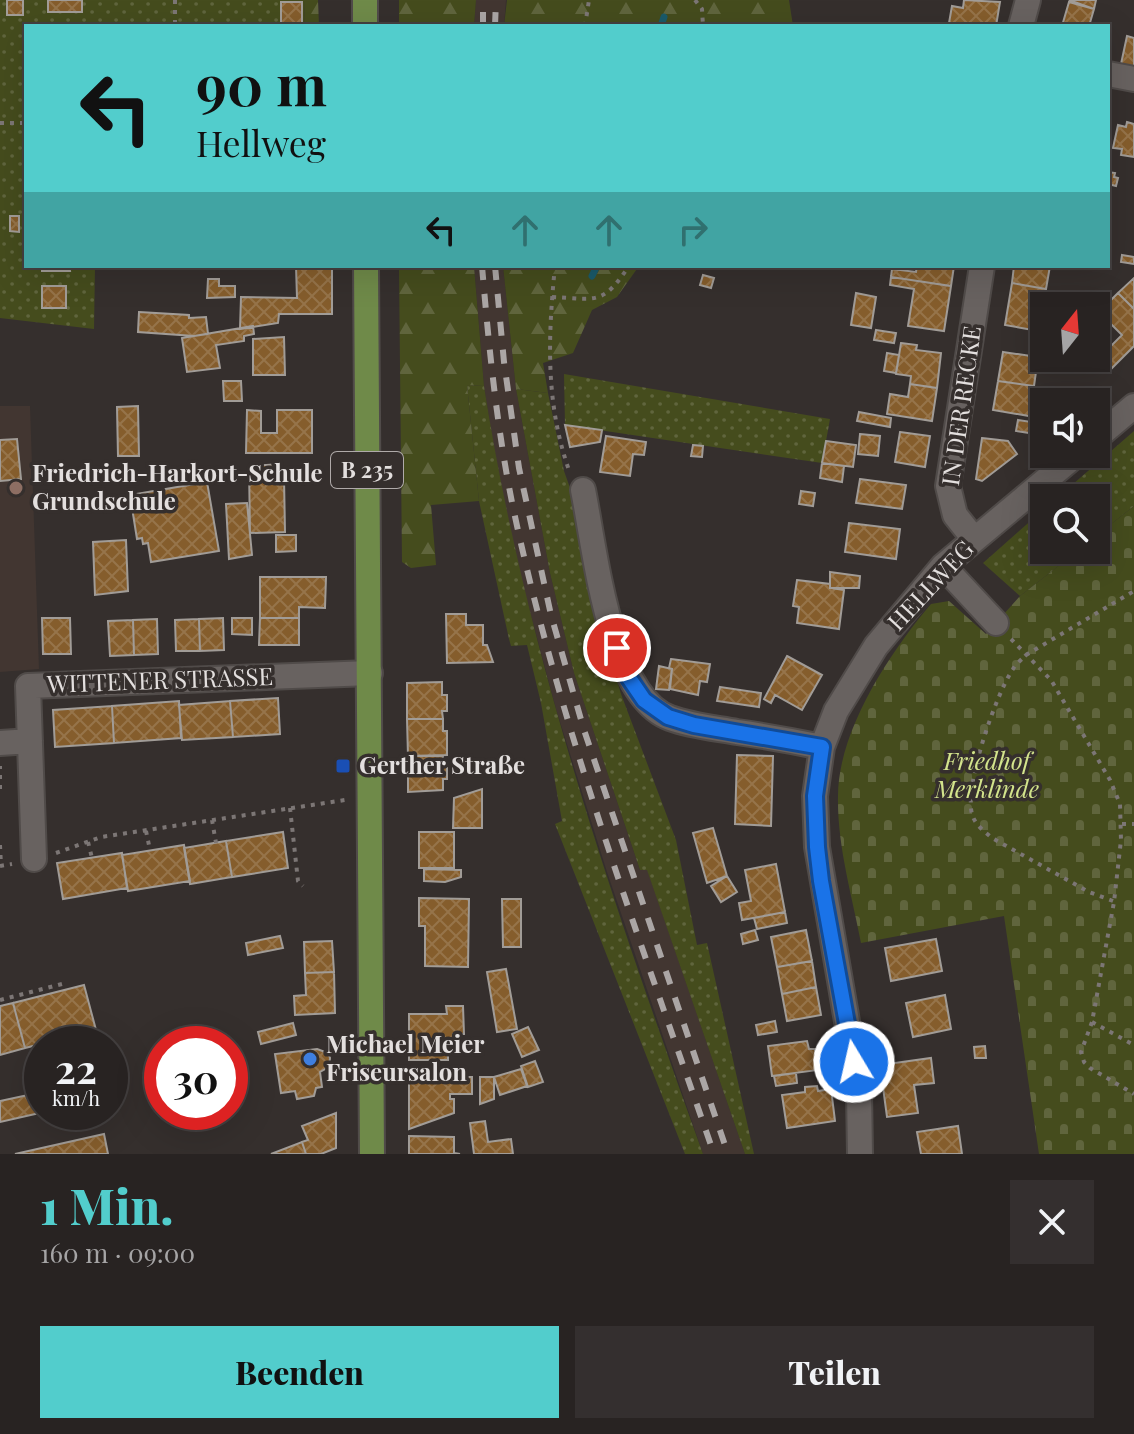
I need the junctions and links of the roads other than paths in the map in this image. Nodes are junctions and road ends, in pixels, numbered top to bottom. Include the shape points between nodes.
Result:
1 (365, 0) edge
2 (1028, 0) edge
3 (365, 24) edge
4 (1022, 24) edge
5 (1110, 74) edge
6 (1134, 79) edge
7 (366, 268) edge
8 (982, 268) edge
9 (1134, 406) edge
10 (1110, 426) edge
11 (1060, 468) edge
12 (583, 490) road end
13 (974, 539) junction
14 (943, 566) junction
15 (996, 623) road end
16 (370, 673) junction
17 (30, 741) junction
18 (0, 743) edge
19 (822, 747) junction
20 (34, 859) road end
21 (372, 1154) edge
22 (860, 1154) edge

1 - 3 main road
2 - 4 street
5 - 6 street
7 - 16 main road, B 235
8 - 13 street, IN DER RECKE via 948,486 955,515
9 - 10 street
11 - 13 street, HELLWEG
12 - 19 street via 617,648 644,700 668,717 694,725
13 - 14 street, HELLWEG
14 - 15 street
14 - 19 street, HELLWEG via 876,646 836,711
16 - 17 street, WITTENER STRASSE via 28,686
16 - 21 main road, B 235
17 - 18 street
17 - 20 street, WITTENER STRASSE
19 - 22 street, HELLWEG via 815,796 817,847 859,1091

